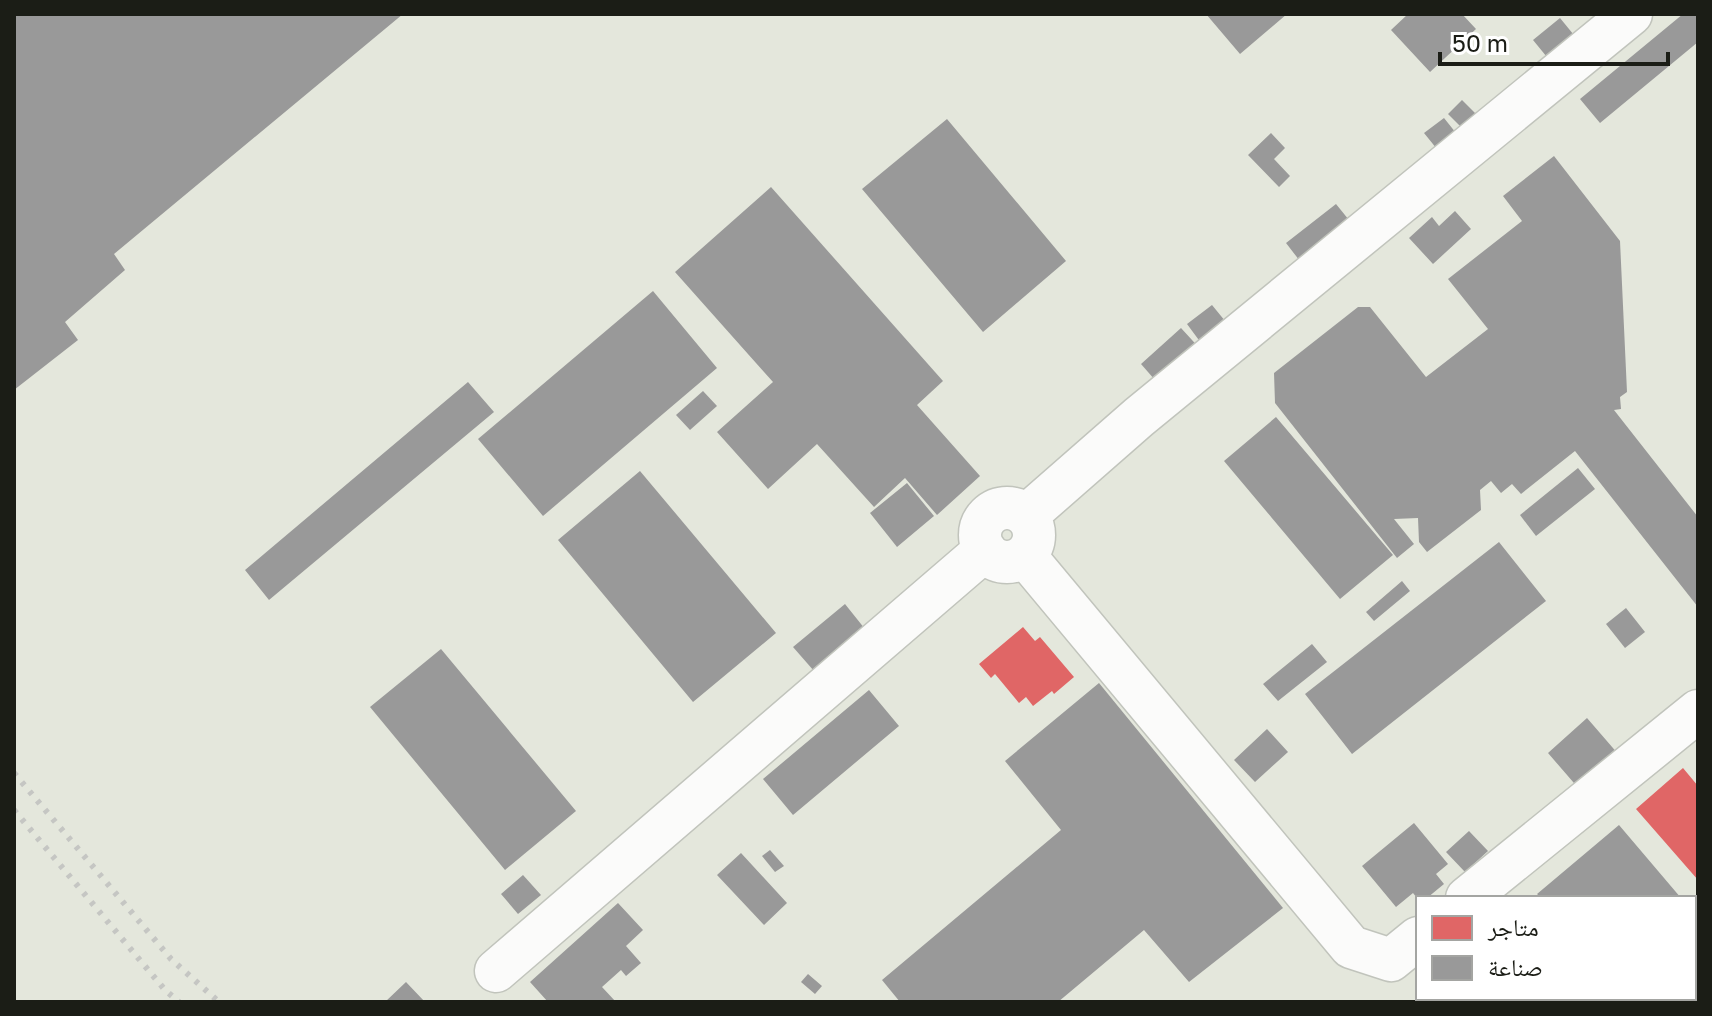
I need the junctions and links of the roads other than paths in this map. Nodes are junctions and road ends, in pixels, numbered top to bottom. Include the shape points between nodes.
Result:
1 (1631, 14) edge
2 (1026, 536) junction
3 (1698, 711) edge
4 (1469, 896) edge
5 (1416, 940) edge
6 (496, 971) dead end

1 - 2 street via 1139,417
2 - 5 street via 1351,947 1391,960
2 - 6 street via 1019,511 1002,508 987,517 980,532 985,550
3 - 4 street

